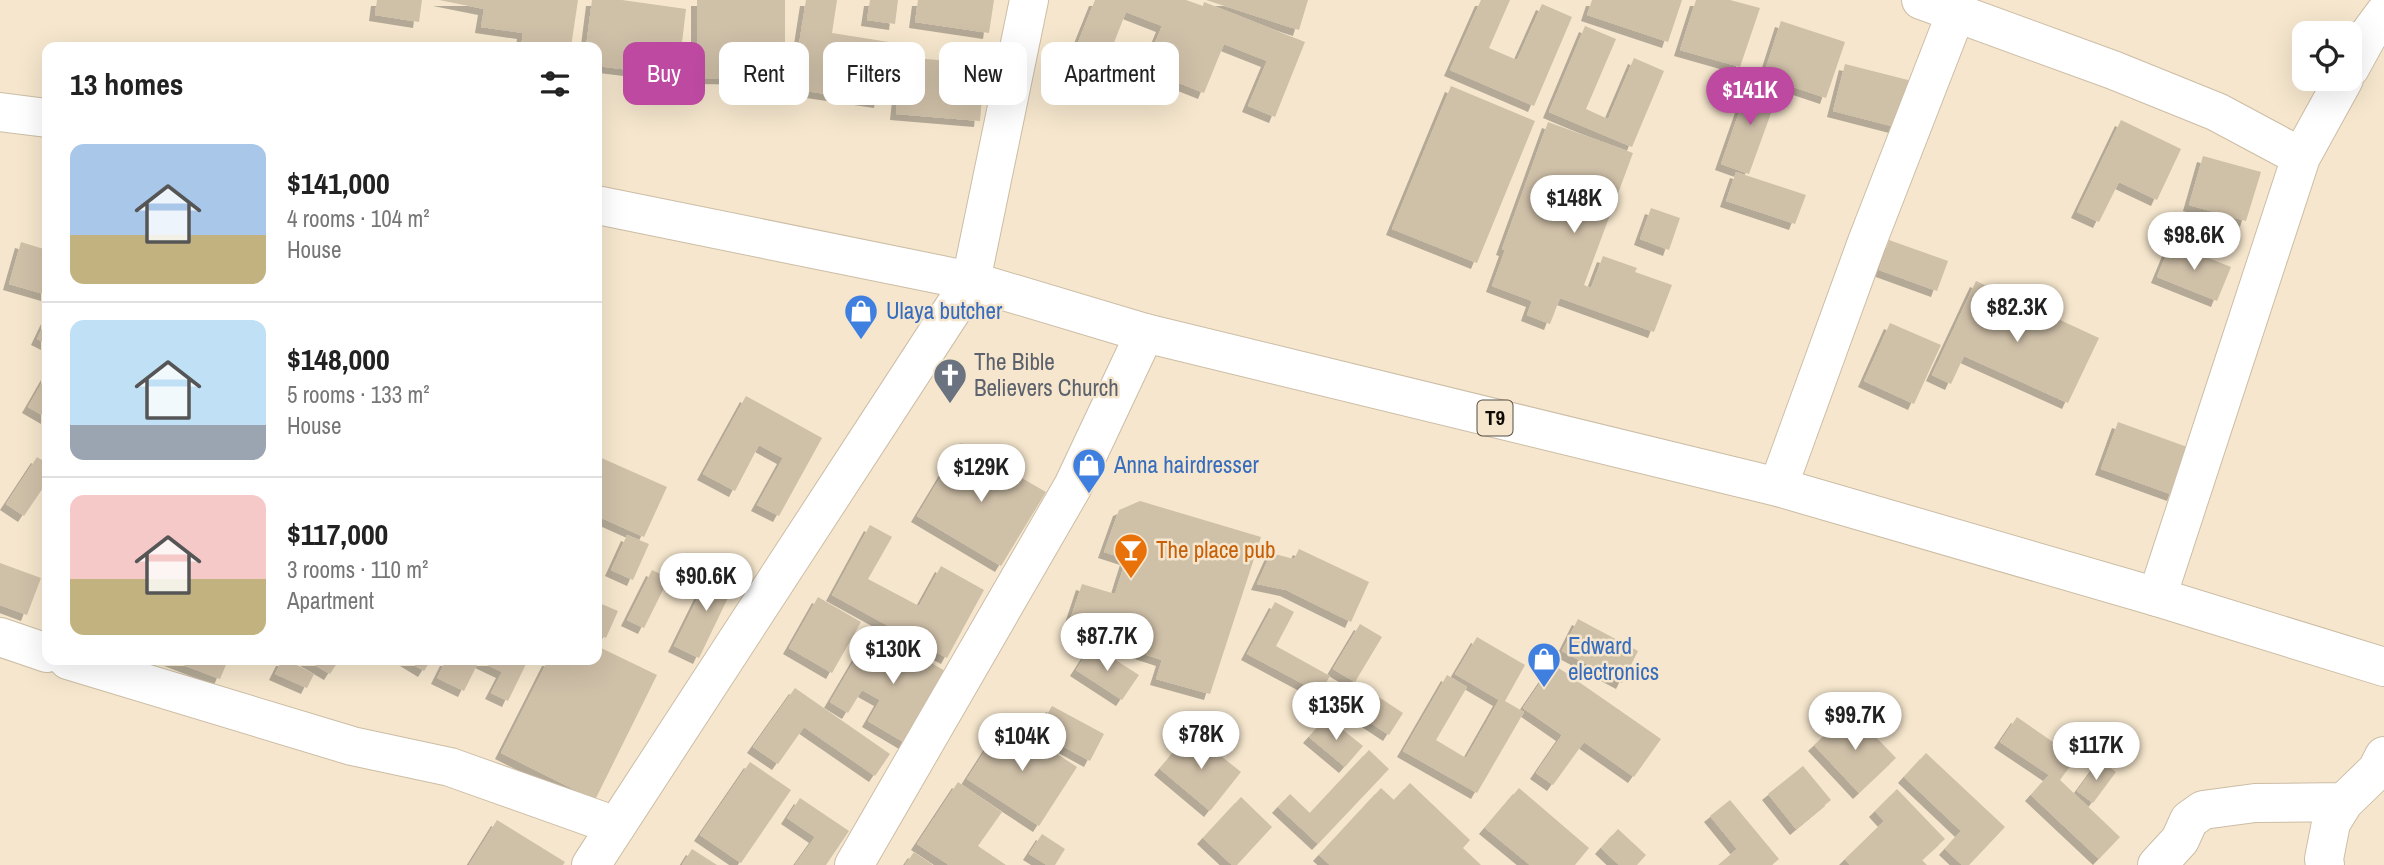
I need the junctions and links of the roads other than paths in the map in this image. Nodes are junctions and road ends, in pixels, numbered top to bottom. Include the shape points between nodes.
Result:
1 (1029, 0) edge
2 (1939, 6) edge
3 (2384, 14) edge
4 (2362, 46) edge
5 (2337, 91) edge
6 (0, 112) edge
7 (42, 117) edge
8 (2301, 157) junction
9 (602, 206) edge
10 (971, 281) junction
11 (1145, 332) junction
12 (1779, 487) junction
13 (2157, 597) junction
14 (0, 637) edge
15 (42, 651) edge
16 (85, 665) edge
17 (2384, 667) edge
18 (2384, 756) edge
19 (2344, 803) junction
20 (616, 826) junction
21 (591, 865) edge
22 (854, 865) edge
23 (2158, 865) edge
24 (2325, 865) edge

1 - 10 main road
2 - 8 main road via 2217,111
2 - 12 main road via 1867,242
3 - 4 main road
5 - 8 main road
6 - 7 main road
8 - 13 main road
9 - 10 main road, T9
10 - 11 main road, T9
10 - 20 main road
11 - 12 main road, T9
11 - 22 main road via 1073,486
12 - 13 main road, T9
13 - 17 main road, T9
14 - 15 main road
16 - 20 main road via 352,746 450,767
18 - 19 main road via 2377,770
19 - 23 main road via 2255,803 2203,810 2189,820 2180,840
19 - 24 main road via 2331,823
20 - 21 main road

